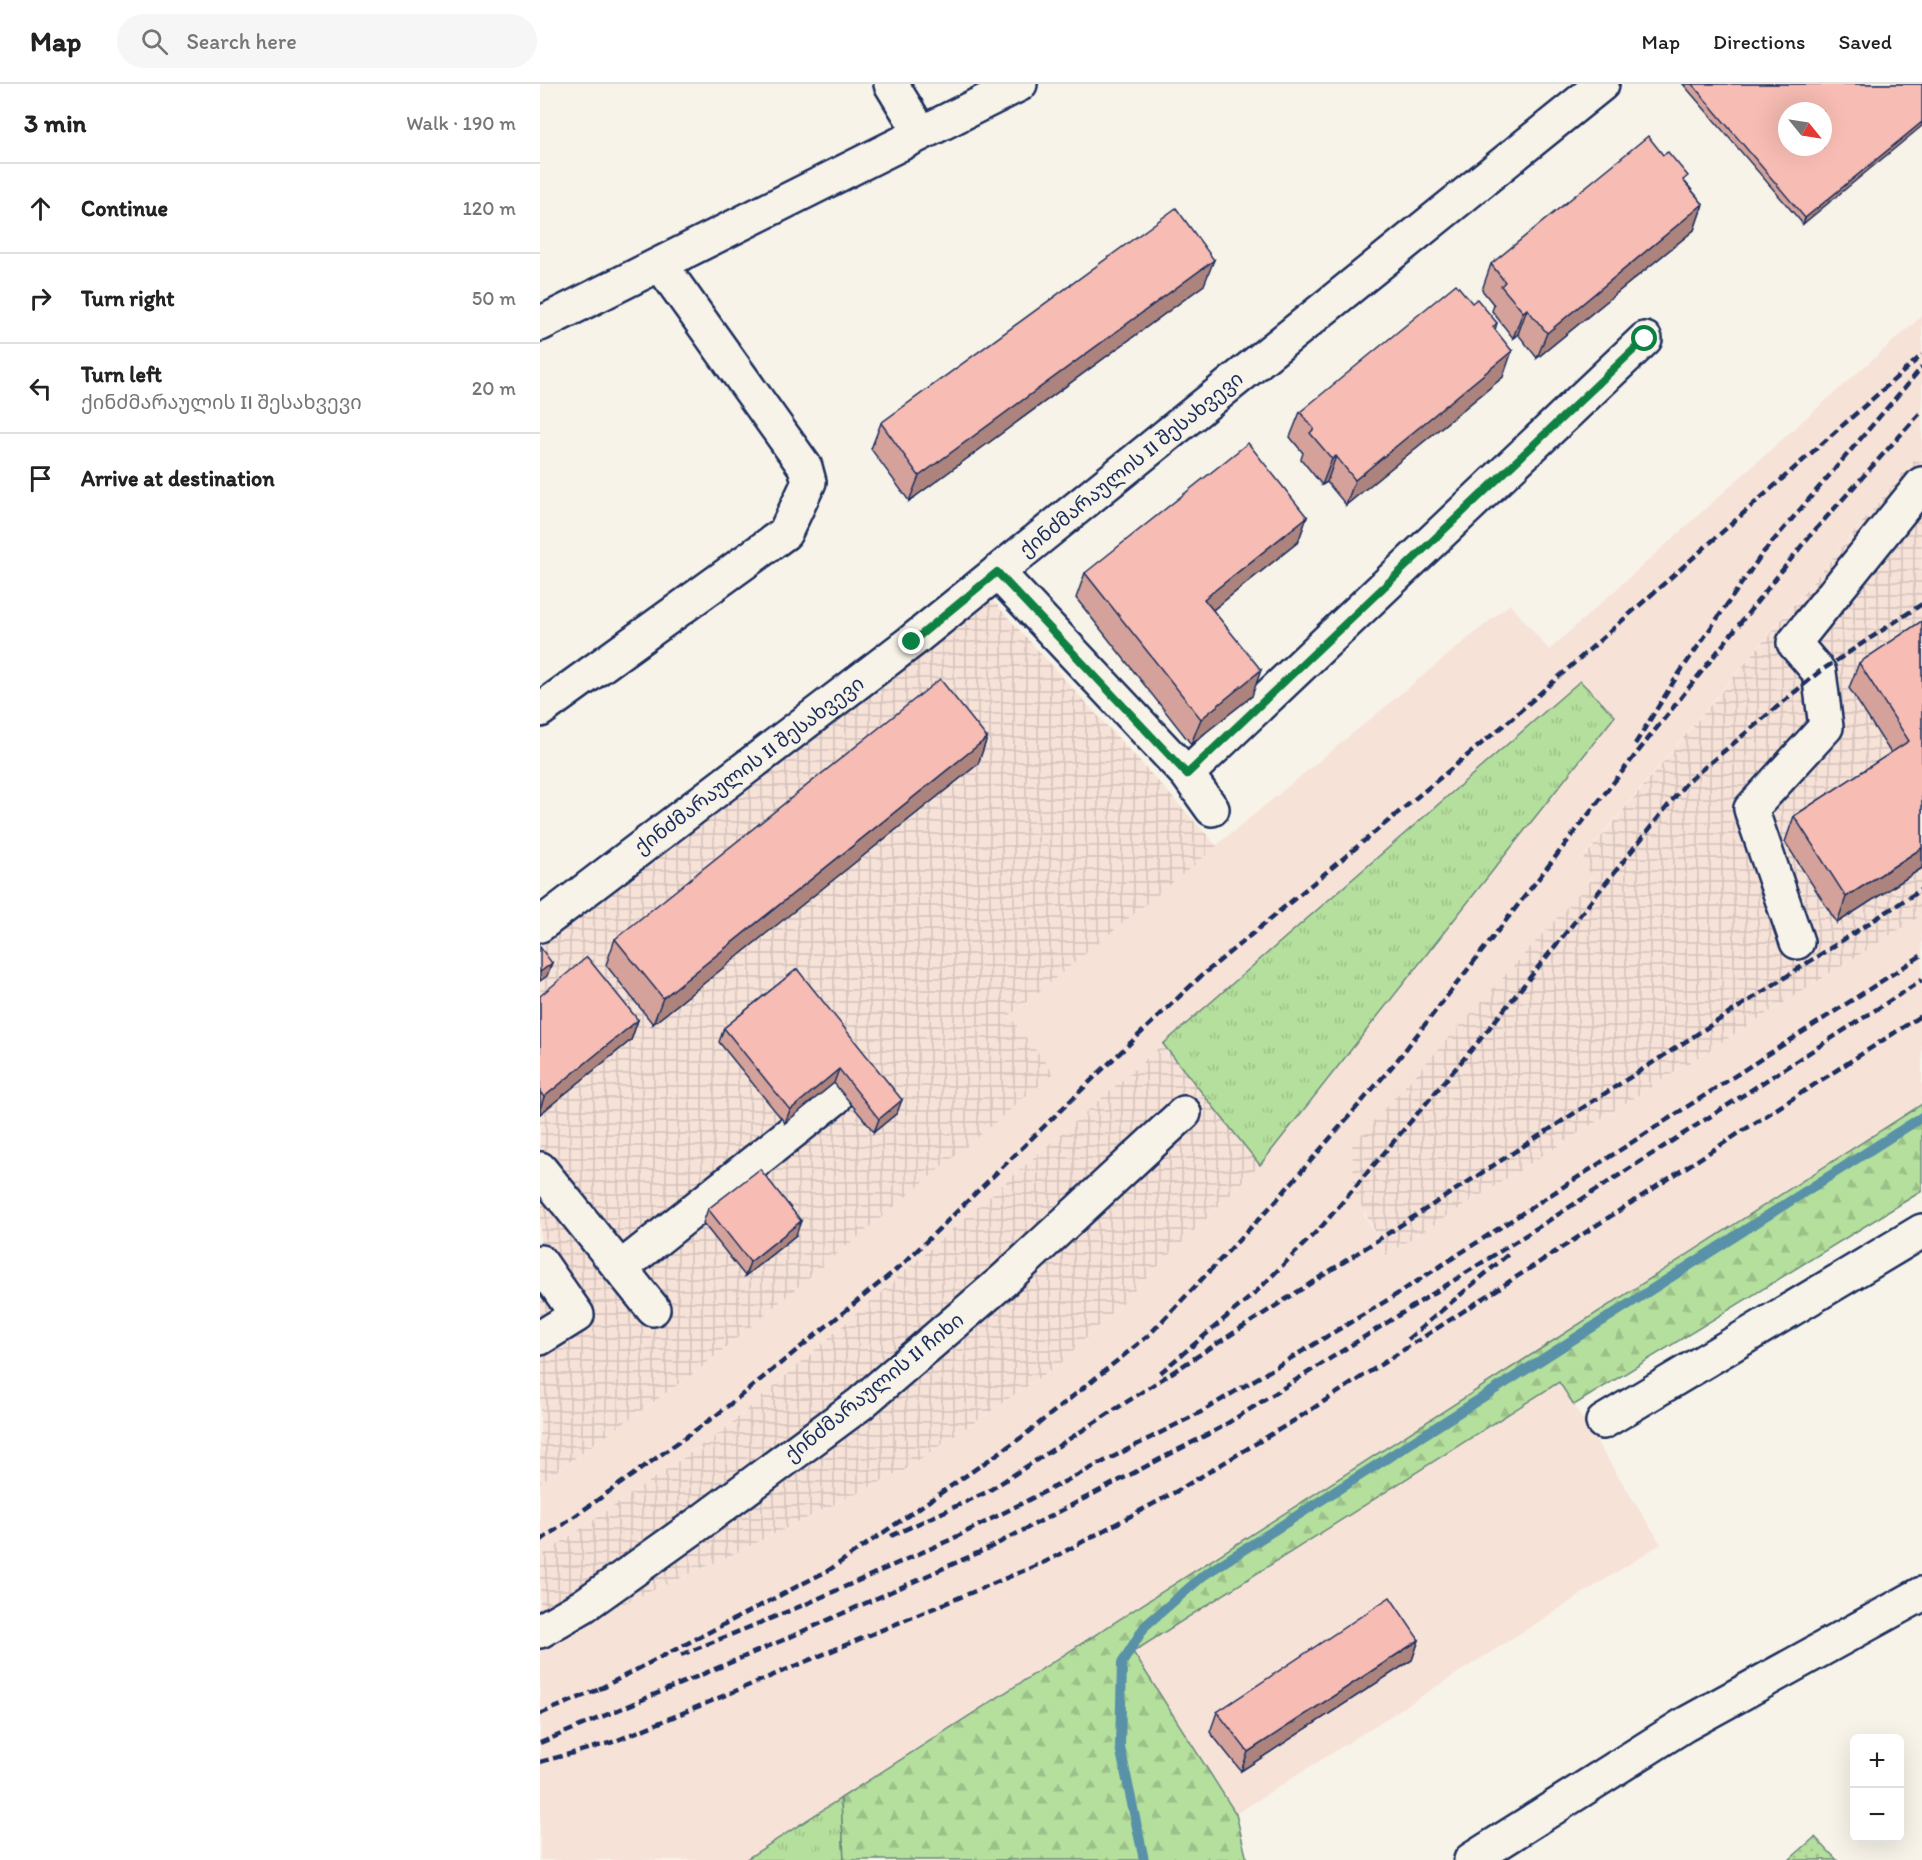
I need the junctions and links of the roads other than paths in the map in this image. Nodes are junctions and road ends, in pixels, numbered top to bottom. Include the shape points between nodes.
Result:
1 (891, 84) edge
2 (1020, 84) edge
3 (1602, 84) edge
4 (921, 133) junction
5 (661, 265) junction
6 (540, 324) edge
7 (1645, 339) dead end
8 (1922, 484) edge
9 (997, 572) junction
10 (540, 710) edge
11 (1187, 774) junction
12 (1212, 809) dead end
13 (540, 925) edge
14 (1797, 942) dead end
15 (835, 1098) dead end
16 (1184, 1113) dead end
17 (540, 1169) edge
18 (1922, 1231) edge
19 (540, 1262) edge
20 (621, 1268) junction
21 (653, 1309) dead end
22 (540, 1338) edge
23 (1603, 1422) dead end
24 (1922, 1594) edge
25 (540, 1631) edge
26 (1471, 1860) edge

1 - 4 street
2 - 4 street
3 - 9 street, ქინძმარაულის II შესახვევი
4 - 5 street
5 - 6 street
5 - 10 street via 805,467 809,482 785,533
7 - 11 street
8 - 14 street via 1794,643 1819,672 1826,727 1751,809
9 - 11 street
9 - 13 street, ქინძმარაულის II შესახვევი via 912,642
11 - 12 street
15 - 20 street
16 - 25 street, ქინძმარაულის II ჩიხი via 1004,1280 860,1404 583,1606
17 - 20 street
18 - 23 street
19 - 22 street via 577,1315
20 - 21 street
24 - 26 street via 1684,1725

